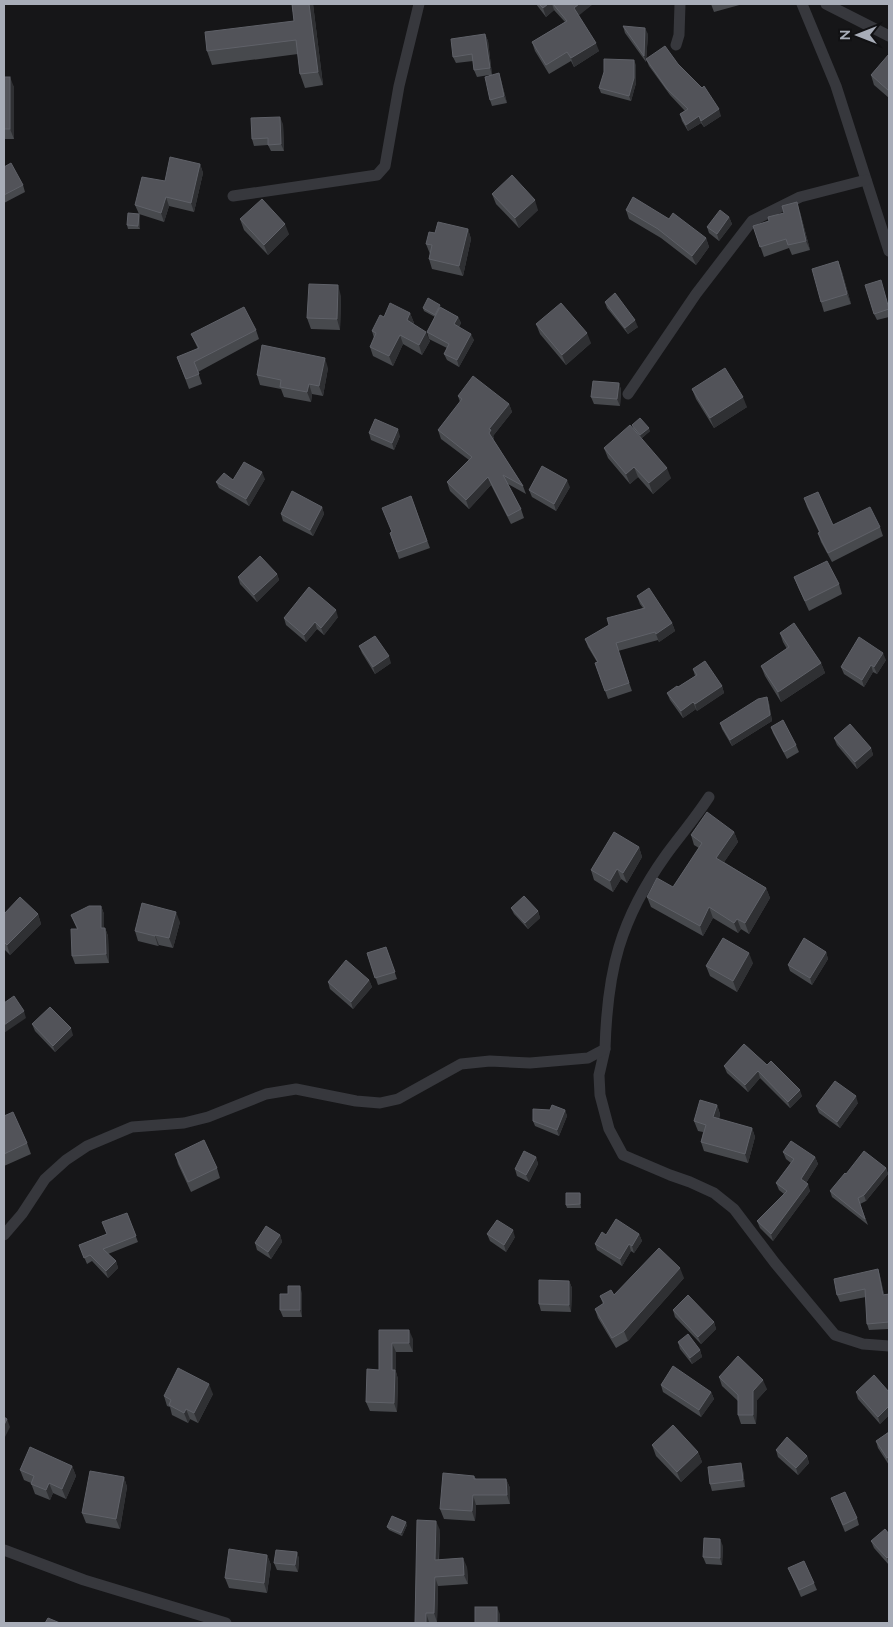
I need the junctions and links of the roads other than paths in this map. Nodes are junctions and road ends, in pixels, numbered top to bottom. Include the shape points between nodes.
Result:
1 (419, 4) edge
2 (680, 4) edge
3 (802, 4) edge
4 (826, 4) edge
5 (889, 36) edge
6 (676, 45) dead end
7 (866, 180) junction
8 (233, 196) dead end
9 (889, 251) edge
10 (628, 394) dead end
11 (710, 797) dead end
12 (604, 1049) junction
13 (4, 1235) edge
14 (889, 1346) edge
15 (4, 1550) edge
16 (226, 1623) edge

1 - 8 street via 399,86 385,166 377,175
2 - 6 street
3 - 7 street via 836,86
4 - 5 street
7 - 9 street
7 - 10 street via 800,197 752,221 696,294
11 - 12 street via 666,854 627,924 618,948
12 - 13 street via 588,1058 461,1064 398,1099 380,1103 296,1089 266,1094 208,1117 132,1127 87,1146 66,1160 46,1179
12 - 14 street via 599,1075 600,1095 609,1129 623,1155 714,1193 734,1209 835,1335 863,1344
15 - 16 street via 84,1580

